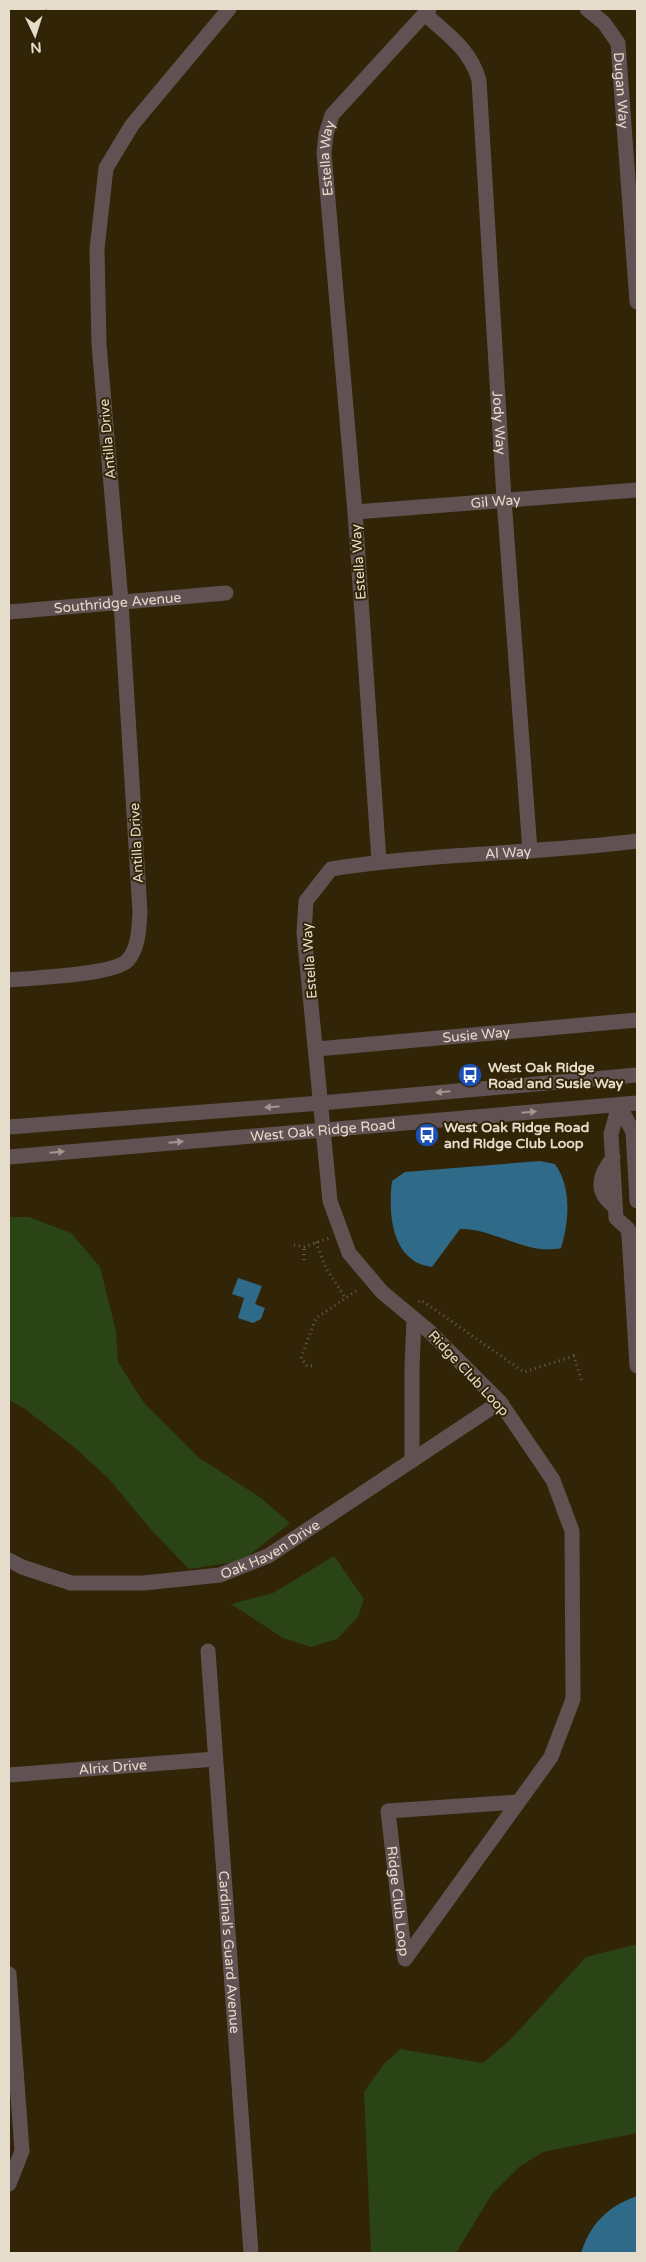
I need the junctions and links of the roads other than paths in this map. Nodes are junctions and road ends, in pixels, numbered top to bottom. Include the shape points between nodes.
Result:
1 (229, 9) edge
2 (587, 9) edge
3 (427, 12) edge
4 (637, 302) edge
5 (637, 490) edge
6 (504, 499) junction
7 (355, 512) junction
8 (226, 593) dead end
9 (121, 602) junction
10 (9, 612) edge
11 (637, 841) edge
12 (530, 851) junction
13 (379, 861) junction
14 (9, 980) edge
15 (637, 1020) edge
16 (316, 1049) junction
17 (637, 1075) edge
18 (321, 1103) junction
19 (637, 1103) edge
20 (619, 1105) junction
21 (9, 1127) edge
22 (324, 1130) junction
23 (9, 1157) edge
24 (637, 1201) edge
25 (633, 1230) edge
26 (412, 1317) junction
27 (637, 1366) edge
28 (500, 1402) junction
29 (412, 1461) junction
30 (9, 1560) edge
31 (208, 1651) dead end
32 (215, 1759) junction
33 (9, 1775) edge
34 (518, 1802) junction
35 (9, 1974) edge
36 (9, 2184) edge
37 (251, 2253) edge

1 - 9 street, Antilla Drive via 132,124 106,168 97,249 99,344
2 - 4 street, Dugan Way via 604,23 618,43
3 - 6 street, Jody Way via 467,52 479,80
3 - 7 street, Estella Way via 332,115 326,134 324,153
5 - 6 street, Gil Way
6 - 7 street, Gil Way
6 - 12 street, Jody Way
7 - 13 street, Estella Way
8 - 9 street, Southridge Avenue
9 - 10 street, Southridge Avenue
9 - 14 street, Antilla Drive via 140,912 138,940 128,960 107,970
11 - 12 street, Al Way
12 - 13 street, Al Way
13 - 16 street, Estella Way via 331,869 306,901 304,933
15 - 16 street, Susie Way
16 - 18 street, Estella Way
17 -> 18 street, West Oak Ridge Road
18 -> 21 street, West Oak Ridge Road
18 - 22 street, Estella Way
19 - 20 street, West Oak Ridge Road
22 -> 20 street, West Oak Ridge Road
20 - 24 street via 633,1132
20 - 25 street via 611,1134 616,1218
23 -> 22 street, West Oak Ridge Road
22 - 26 street, Ridge Club Loop via 330,1201 349,1253 382,1292
25 - 27 street
26 - 28 street, Ridge Club Loop
26 - 29 street
28 - 29 street, Oak Haven Drive
28 - 34 street, Ridge Club Loop via 553,1480 572,1531 573,1699 551,1757
29 - 30 street, Oak Haven Drive via 268,1556 220,1575 144,1582 71,1583
31 - 32 street, Cardinal's Guard Avenue
32 - 33 street, Alrix Drive
32 - 37 street, Cardinal's Guard Avenue
34 - 34 street, Ridge Club Loop via 512,1810 405,1959 388,1811
35 - 36 street via 22,2151

